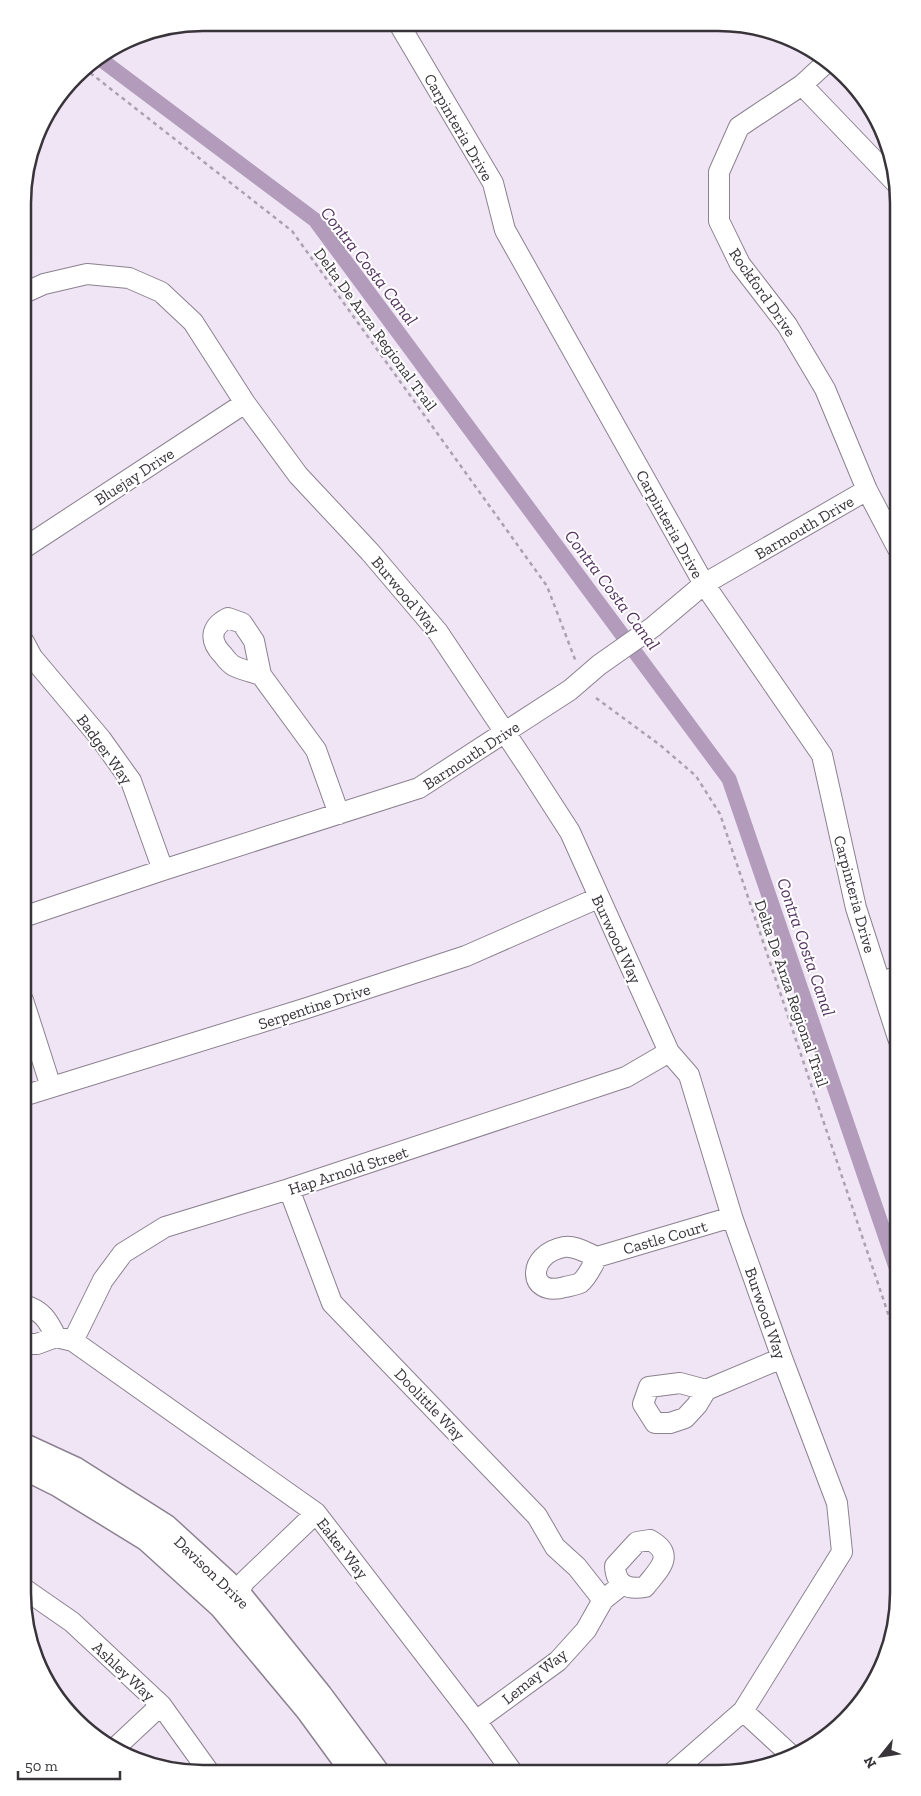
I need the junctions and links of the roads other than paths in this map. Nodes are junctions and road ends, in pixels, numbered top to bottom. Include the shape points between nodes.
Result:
1 (403, 31) edge
2 (822, 67) edge
3 (802, 85) junction
4 (887, 173) edge
5 (31, 290) edge
6 (245, 403) junction
7 (867, 490) junction
8 (890, 533) edge
9 (31, 543) edge
10 (704, 584) junction
11 (31, 655) edge
12 (260, 675) dead end
13 (505, 733) junction
14 (339, 814) junction
15 (163, 870) junction
16 (598, 898) junction
17 (31, 914) edge
18 (889, 979) edge
19 (31, 1025) edge
20 (670, 1052) junction
21 (51, 1087) junction
22 (31, 1093) edge
23 (290, 1189) junction
24 (732, 1217) junction
25 (597, 1257) dead end
26 (31, 1306) edge
27 (64, 1339) junction
28 (31, 1344) edge
29 (782, 1358) junction
30 (706, 1390) dead end
31 (31, 1450) edge
32 (31, 1470) edge
33 (316, 1513) junction
34 (623, 1584) dead end
35 (31, 1594) edge
36 (230, 1600) junction
37 (603, 1600) junction
38 (161, 1705) junction
39 (743, 1711) junction
40 (476, 1721) junction
41 (120, 1743) edge
42 (786, 1750) edge
43 (203, 1765) edge
44 (349, 1765) edge
45 (371, 1765) edge
46 (507, 1765) edge
47 (681, 1765) edge

1 - 10 street, Carpinteria Drive via 493,183 505,230
2 - 3 street, Rockford Drive
3 - 4 street
3 - 7 street, Rockford Drive via 739,127 719,172 719,221 740,264 787,325 825,389
5 - 6 street, Burwood Way via 87,274 130,278 160,292 193,322
6 - 9 street, Bluejay Drive
6 - 13 street, Burwood Way via 298,476 370,552 438,632
7 - 8 street, Rockford Drive
7 - 10 street, Barmouth Drive
10 - 13 street, Barmouth Drive via 570,690
10 - 18 street, Carpinteria Drive via 822,755 856,908
11 - 15 street, Badger Way via 101,739 131,781
12 - 14 street via 316,750
13 - 14 street, Barmouth Drive via 419,788
13 - 16 street, Burwood Way via 570,832
14 - 15 street, Barmouth Drive
15 - 17 street, Barmouth Drive
16 - 20 street, Burwood Way
16 - 21 street, Serpentine Drive via 466,956
19 - 21 street
20 - 23 street, Hap Arnold Street via 626,1077
20 - 24 street, Burwood Way via 689,1075
21 - 22 street, Serpentine Drive
23 - 27 street, Hap Arnold Street via 165,1227 123,1252
23 - 37 street, Doolittle Way via 332,1303 538,1516 555,1547 577,1567
24 - 25 street, Castle Court
24 - 29 street, Burwood Way
26 - 27 street
27 - 28 street
27 - 33 street, Eaker Way
29 - 30 street
29 - 39 street, Burwood Way via 837,1503 842,1552
31 - 36 main road, Davison Drive via 75,1470 165,1527
32 - 36 main road, Davison Drive via 60,1484 147,1538
33 - 36 street via 245,1581
33 - 40 street, Eaker Way
34 - 37 street
35 - 38 street, Ashley Way via 72,1622
36 - 44 main road, Davison Drive
36 - 45 main road, Davison Drive via 319,1695
37 - 40 street, Lemay Way via 586,1630 558,1661
38 - 41 street
38 - 43 street, Ashley Way
39 - 42 street
39 - 47 street, Burwood Way
40 - 46 street, Eaker Way

